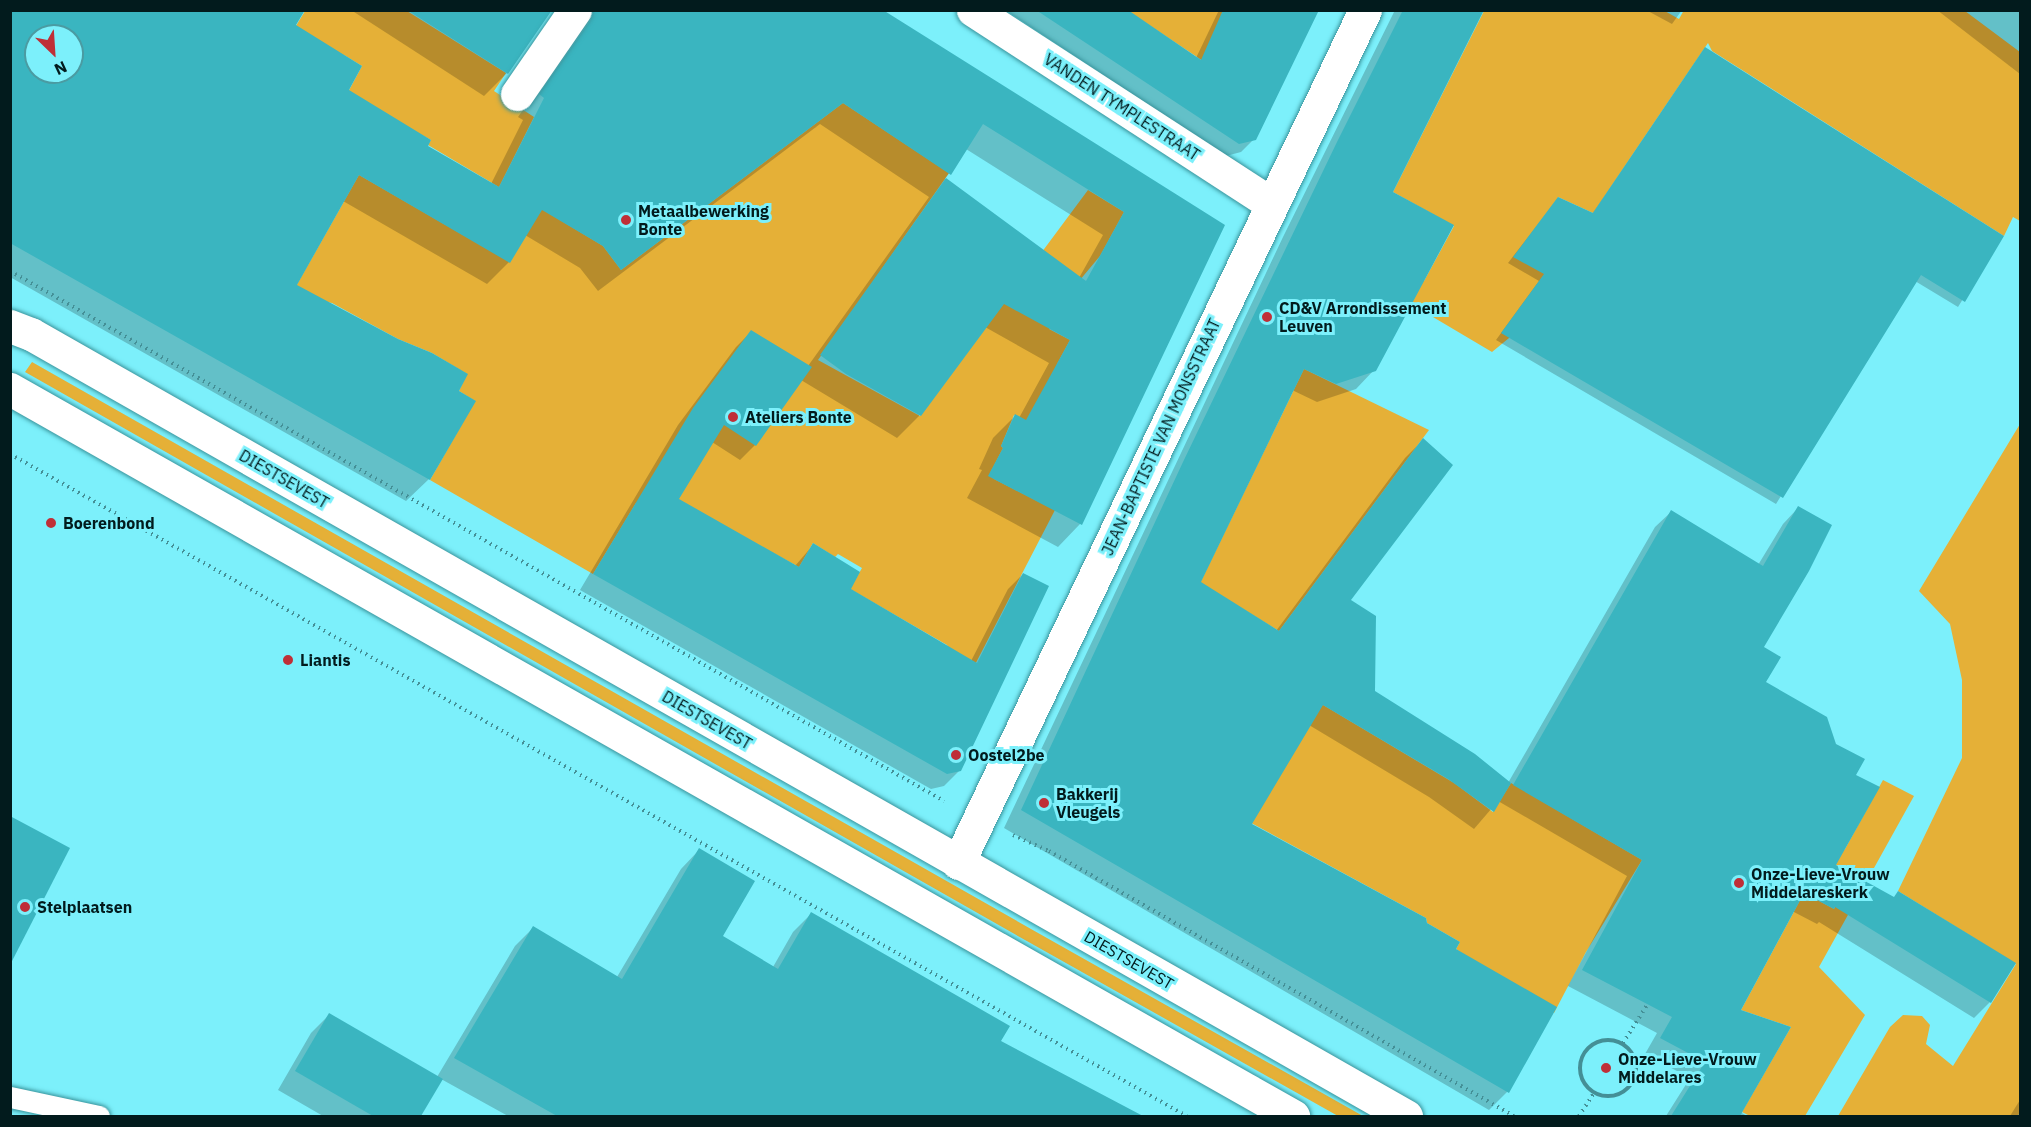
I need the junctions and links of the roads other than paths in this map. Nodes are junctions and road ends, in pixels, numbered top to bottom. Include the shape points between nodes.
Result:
1 (575, 10) edge
2 (973, 10) edge
3 (1365, 10) edge
4 (517, 94) dead end
5 (1272, 204) junction
6 (17, 326) edge
7 (10, 388) edge
8 (958, 863) junction
9 (10, 1097) edge
10 (99, 1116) edge
11 (1293, 1116) edge
12 (1406, 1116) edge

1 - 4 main road
2 - 5 main road, VANDEN TYMPLESTRAAT
3 - 5 main road, JEAN-BAPTISTE VAN MONSSTRAAT
5 - 8 main road, JEAN-BAPTISTE VAN MONSSTRAAT
6 - 8 main road, DIESTSEVEST
7 - 11 main road
8 - 12 main road, DIESTSEVEST
9 - 10 lane

